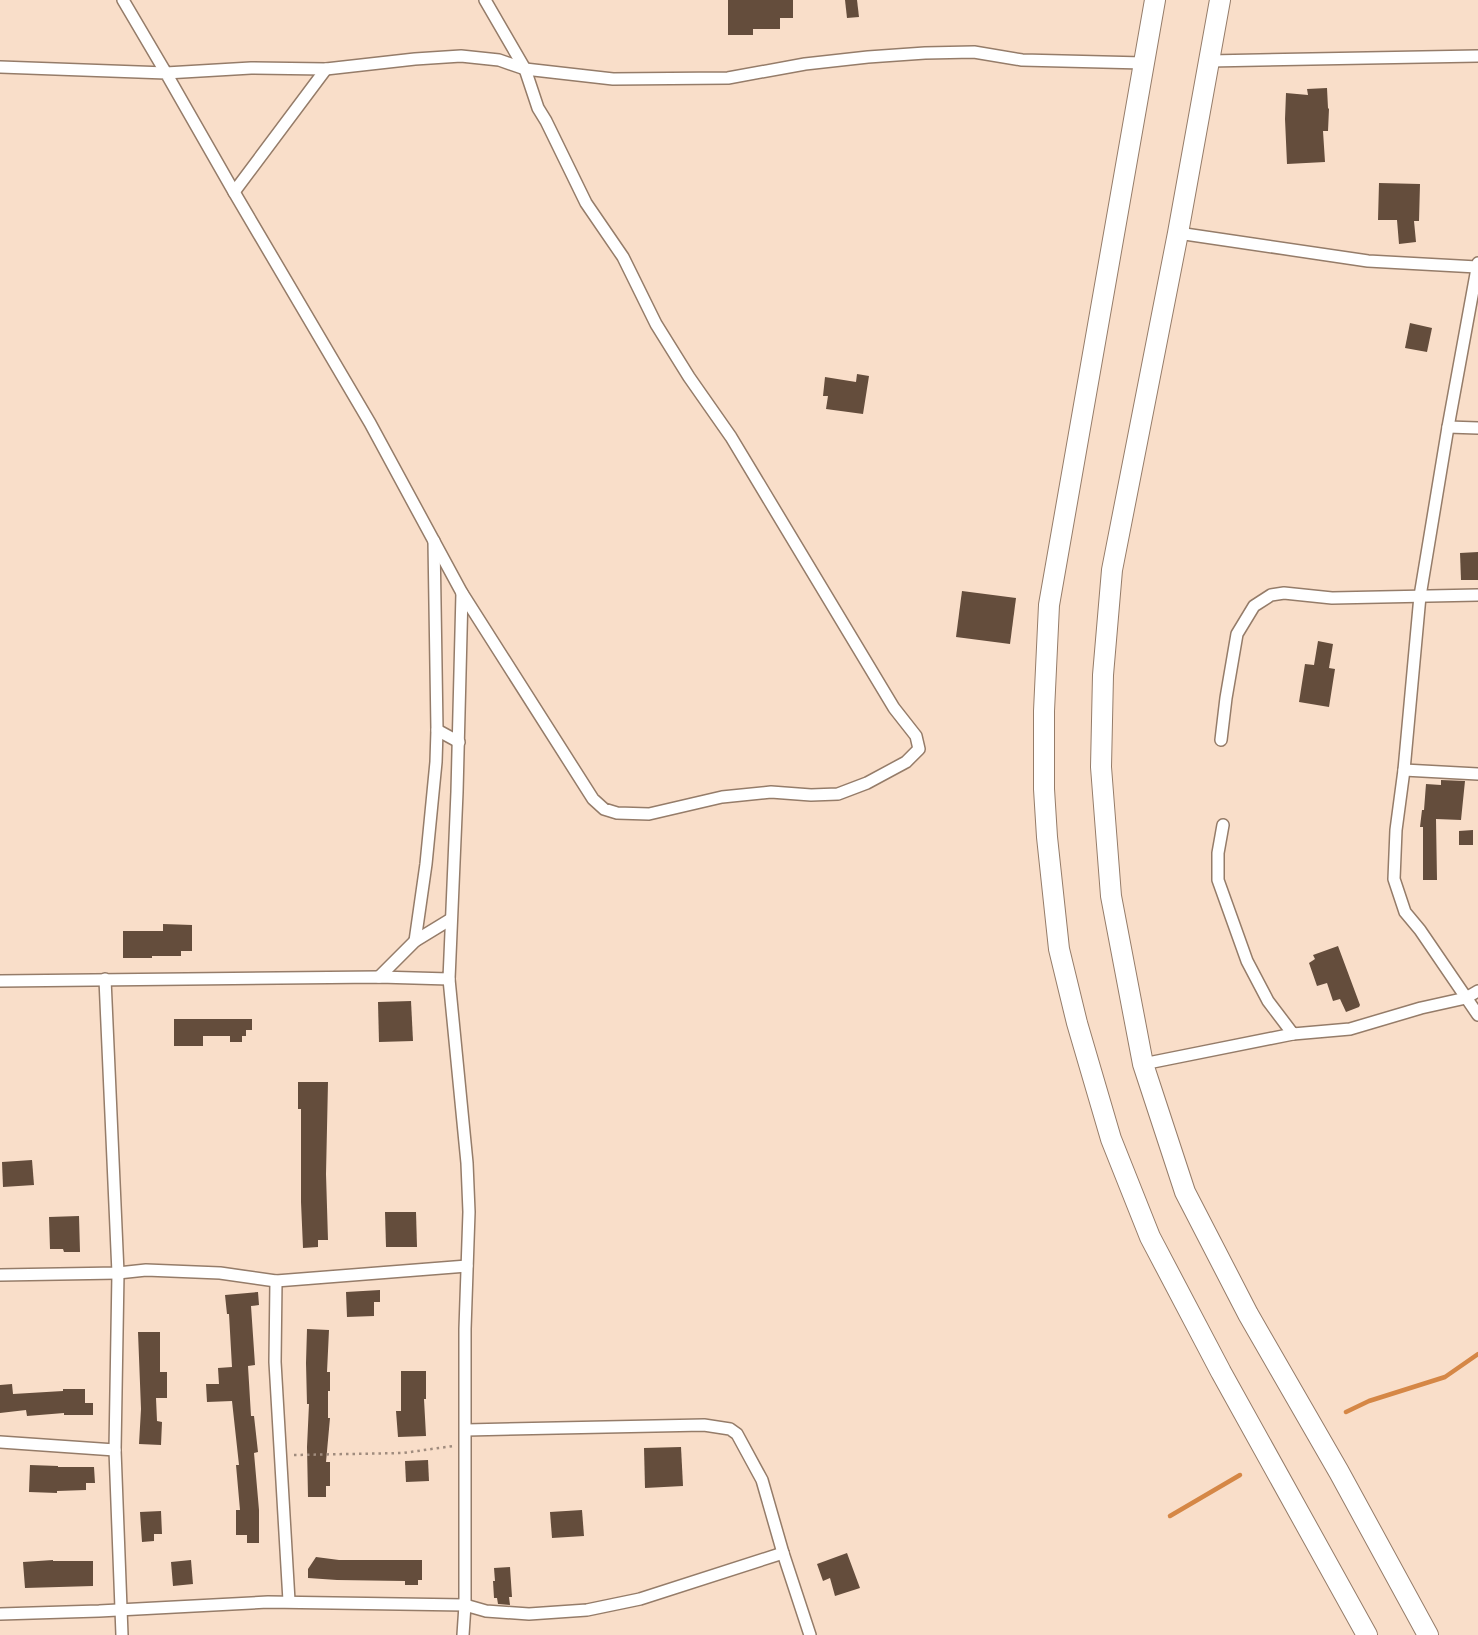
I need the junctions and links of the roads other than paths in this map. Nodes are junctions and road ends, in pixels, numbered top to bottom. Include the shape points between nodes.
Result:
1 (123, 0) edge
2 (486, 0) edge
3 (1155, 0) edge
4 (1220, 0) edge
5 (1478, 56) edge
6 (1210, 61) junction
7 (1143, 63) junction
8 (0, 67) edge
9 (326, 69) junction
10 (525, 69) junction
11 (166, 73) junction
12 (234, 192) junction
13 (1178, 233) junction
14 (1478, 263) edge
15 (1477, 267) edge
16 (1448, 427) junction
17 (1478, 428) edge
18 (434, 540) junction
19 (462, 593) junction
20 (1478, 595) edge
21 (1420, 596) junction
22 (437, 730) junction
23 (1221, 740) dead end
24 (459, 742) junction
25 (1404, 770) junction
26 (1478, 774) edge
27 (1224, 825) dead end
28 (451, 919) junction
29 (415, 941) junction
30 (379, 977) junction
31 (105, 979) junction
32 (448, 979) junction
33 (0, 981) edge
34 (1478, 990) edge
35 (1466, 998) junction
36 (1478, 1015) edge
37 (1293, 1034) junction
38 (1143, 1064) junction
39 (468, 1266) junction
40 (118, 1273) junction
41 (0, 1275) edge
42 (276, 1281) junction
43 (466, 1430) junction
44 (0, 1442) edge
45 (115, 1450) junction
46 (783, 1553) junction
47 (289, 1601) junction
48 (465, 1605) junction
49 (121, 1610) junction
50 (0, 1614) edge
51 (122, 1635) edge
52 (463, 1635) edge
53 (810, 1635) edge
54 (1366, 1635) edge
55 (1428, 1635) edge

1 - 11 street
2 - 10 street
3 - 7 highway
4 - 6 highway
5 - 6 street
6 - 13 highway
7 - 10 street via 1022,60 974,52 868,57 728,78 613,79
7 - 54 highway via 1049,605 1044,789 1059,949 1110,1139 1150,1237
8 - 11 street
9 - 10 street via 462,56 499,60
9 - 11 street via 250,68
9 - 12 street
10 - 19 street via 538,108 586,203 623,257 656,324 731,437 894,708 916,736 919,749 906,762 838,794 811,796 772,792 722,797 650,814 617,813 604,809 593,799
11 - 12 street
12 - 18 street via 370,422
13 - 15 street via 1368,261
13 - 38 highway via 1112,570 1103,675 1101,767 1111,896
14 - 15 street
15 - 16 street
16 - 17 street
16 - 21 street
18 - 19 street
18 - 22 street
19 - 24 street
20 - 21 street
21 - 23 street via 1332,598 1284,593 1271,595 1254,606 1238,634
21 - 25 street
22 - 24 street
22 - 29 street via 426,864
24 - 28 street
25 - 26 street
25 - 35 street via 1394,879 1405,912
27 - 37 street via 1218,853 1218,880 1247,961 1268,1001
28 - 29 street
28 - 32 street
29 - 30 street
30 - 31 street
30 - 32 street
31 - 33 street
31 - 40 street
32 - 39 street via 467,1163
34 - 35 street
35 - 36 street
35 - 37 street via 1350,1029
37 - 38 street
38 - 55 highway via 1185,1192 1248,1314
39 - 42 street
39 - 43 street
40 - 41 street
40 - 42 street via 146,1270 220,1273
40 - 45 street
42 - 47 street via 275,1362
43 - 46 street via 704,1425 730,1429 737,1434 762,1480
43 - 48 street
44 - 45 street
45 - 49 street
46 - 48 street via 640,1599 587,1610 529,1614 486,1611
46 - 53 street
47 - 48 street
47 - 49 street
48 - 52 street
49 - 50 street
49 - 51 street

